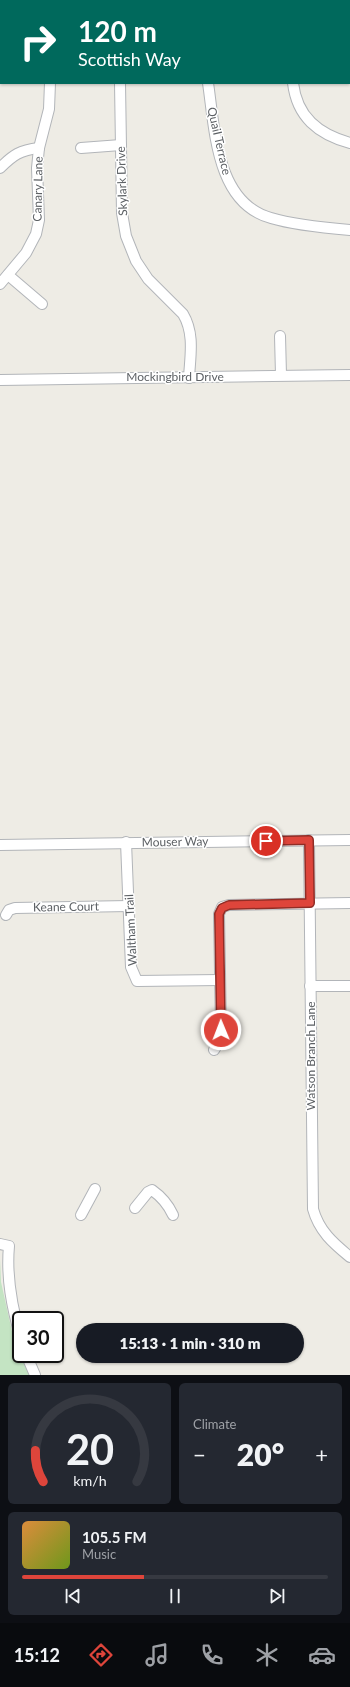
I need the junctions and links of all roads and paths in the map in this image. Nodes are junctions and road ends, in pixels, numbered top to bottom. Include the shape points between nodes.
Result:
1 (50, 84) edge
2 (120, 84) edge
3 (208, 84) edge
4 (293, 84) edge
5 (350, 143) edge
6 (121, 146) junction
7 (39, 148) junction
8 (81, 148) dead end
9 (0, 168) edge
10 (350, 230) edge
11 (8, 275) junction
12 (0, 284) edge
13 (42, 304) dead end
14 (280, 336) dead end
15 (282, 375) junction
16 (350, 375) edge
17 (189, 378) junction
18 (0, 380) edge
19 (309, 840) junction
20 (350, 840) edge
21 (126, 842) junction
22 (0, 846) edge
23 (310, 903) junction
24 (350, 903) edge
25 (129, 906) junction
26 (6, 915) dead end
27 (220, 980) junction
28 (310, 986) junction
29 (350, 986) edge
30 (214, 1050) dead end
31 (95, 1189) dead end
32 (135, 1208) dead end
33 (82, 1215) dead end
34 (173, 1215) dead end
35 (5, 1245) edge
36 (350, 1257) edge
37 (14, 1311) edge
38 (30, 1363) edge
39 (36, 1375) edge

1 - 7 street, Canary Lane via 49,109
2 - 6 street, Skylark Drive
3 - 10 street, Quail Terrace via 223,169 230,186 241,201 258,213 271,218
4 - 5 street via 294,95 308,121 328,135
6 - 8 street
6 - 17 street, Skylark Drive via 122,213 126,236 136,260 148,279 184,314 191,341
7 - 9 street via 22,150
7 - 11 street, Canary Lane via 39,220 36,234 25,255
11 - 12 street, Canary Lane
11 - 13 street
14 - 15 street
15 - 16 street, Mockingbird Drive
15 - 17 street, Mockingbird Drive
17 - 18 street, Mockingbird Drive
19 - 20 street, Mouser Way
19 - 21 street, Mouser Way
19 - 23 street, Watson Branch Lane
21 - 22 street, Mouser Way
21 - 25 street, Waltham Trail
23 - 24 street
23 - 27 street via 229,905 222,908 219,914
23 - 28 street, Watson Branch Lane
25 - 26 street, Keane Court via 15,908 9,910
25 - 27 street, Waltham Trail via 131,967 136,981
27 - 30 street via 220,1037
28 - 29 street
28 - 36 street, Watson Branch Lane via 312,1209 315,1219 328,1238
31 - 33 street
32 - 34 street via 152,1190 159,1195
35 - 37 street
38 - 39 street

